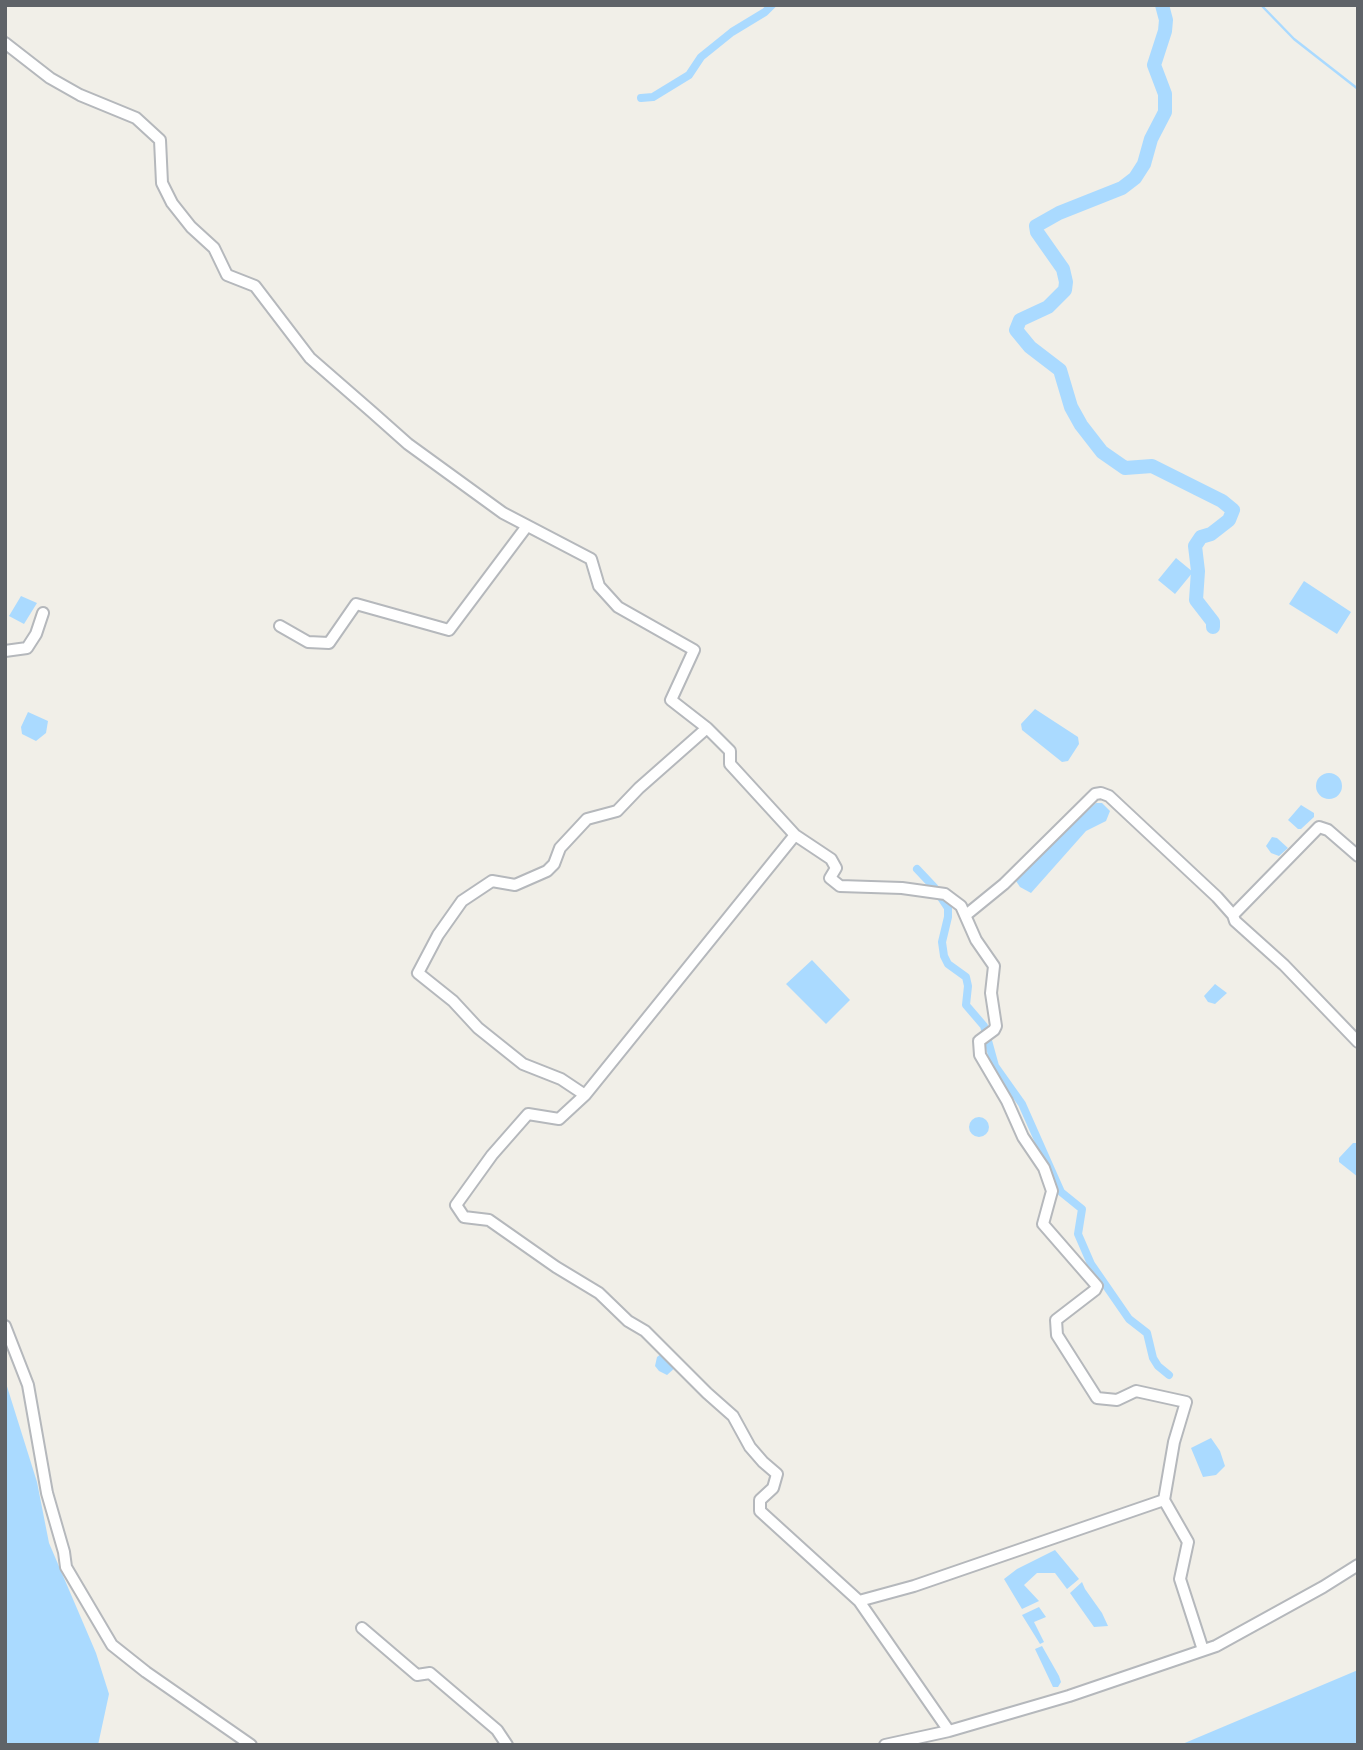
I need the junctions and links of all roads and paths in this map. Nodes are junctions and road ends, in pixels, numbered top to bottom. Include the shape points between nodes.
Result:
1 (5, 43) edge
2 (527, 526) junction
3 (43, 613) dead end
4 (280, 626) dead end
5 (5, 651) edge
6 (707, 727) junction
7 (795, 835) junction
8 (1358, 856) edge
9 (966, 915) junction
10 (1233, 915) junction
11 (1358, 1042) edge
12 (585, 1095) junction
13 (5, 1326) edge
14 (1164, 1500) junction
15 (1358, 1565) edge
16 (859, 1601) junction
17 (362, 1628) dead end
18 (1203, 1650) junction
19 (949, 1731) junction
20 (251, 1745) edge
21 (507, 1745) edge
22 (885, 1745) edge

1 - 2 street via 50,78 136,118 160,140 162,183 191,227 214,248 227,275 255,286 310,358 408,444
2 - 4 street via 449,630 356,604 329,643 308,642
2 - 6 street via 591,559 599,586 618,607 694,650 671,700
3 - 5 street via 27,648
6 - 7 street via 730,751 730,764
6 - 12 street via 617,811 587,818 547,871 515,885 492,881 462,901 418,973 523,1064 561,1079
7 - 9 street via 831,859 836,868 831,878 839,886 945,894
7 - 12 street
8 - 10 street via 1319,827
9 - 10 street via 1101,793
9 - 14 street via 994,966 991,993 996,1022 978,1043 980,1055 1044,1168 1052,1191 1043,1224 1097,1286 1056,1320 1057,1335 1097,1398 1117,1400 1136,1391 1186,1402
10 - 11 street
12 - 16 street via 559,1119 528,1114 456,1205 464,1217 489,1220 599,1293 677,1360 733,1416 750,1447 777,1474 773,1488 760,1500 760,1511
13 - 20 street via 28,1385 66,1567 112,1645
14 - 16 street
14 - 18 street via 1188,1542 1180,1579
15 - 18 street
16 - 19 street
17 - 21 street via 417,1675 430,1674 497,1730
18 - 19 street
19 - 22 street

